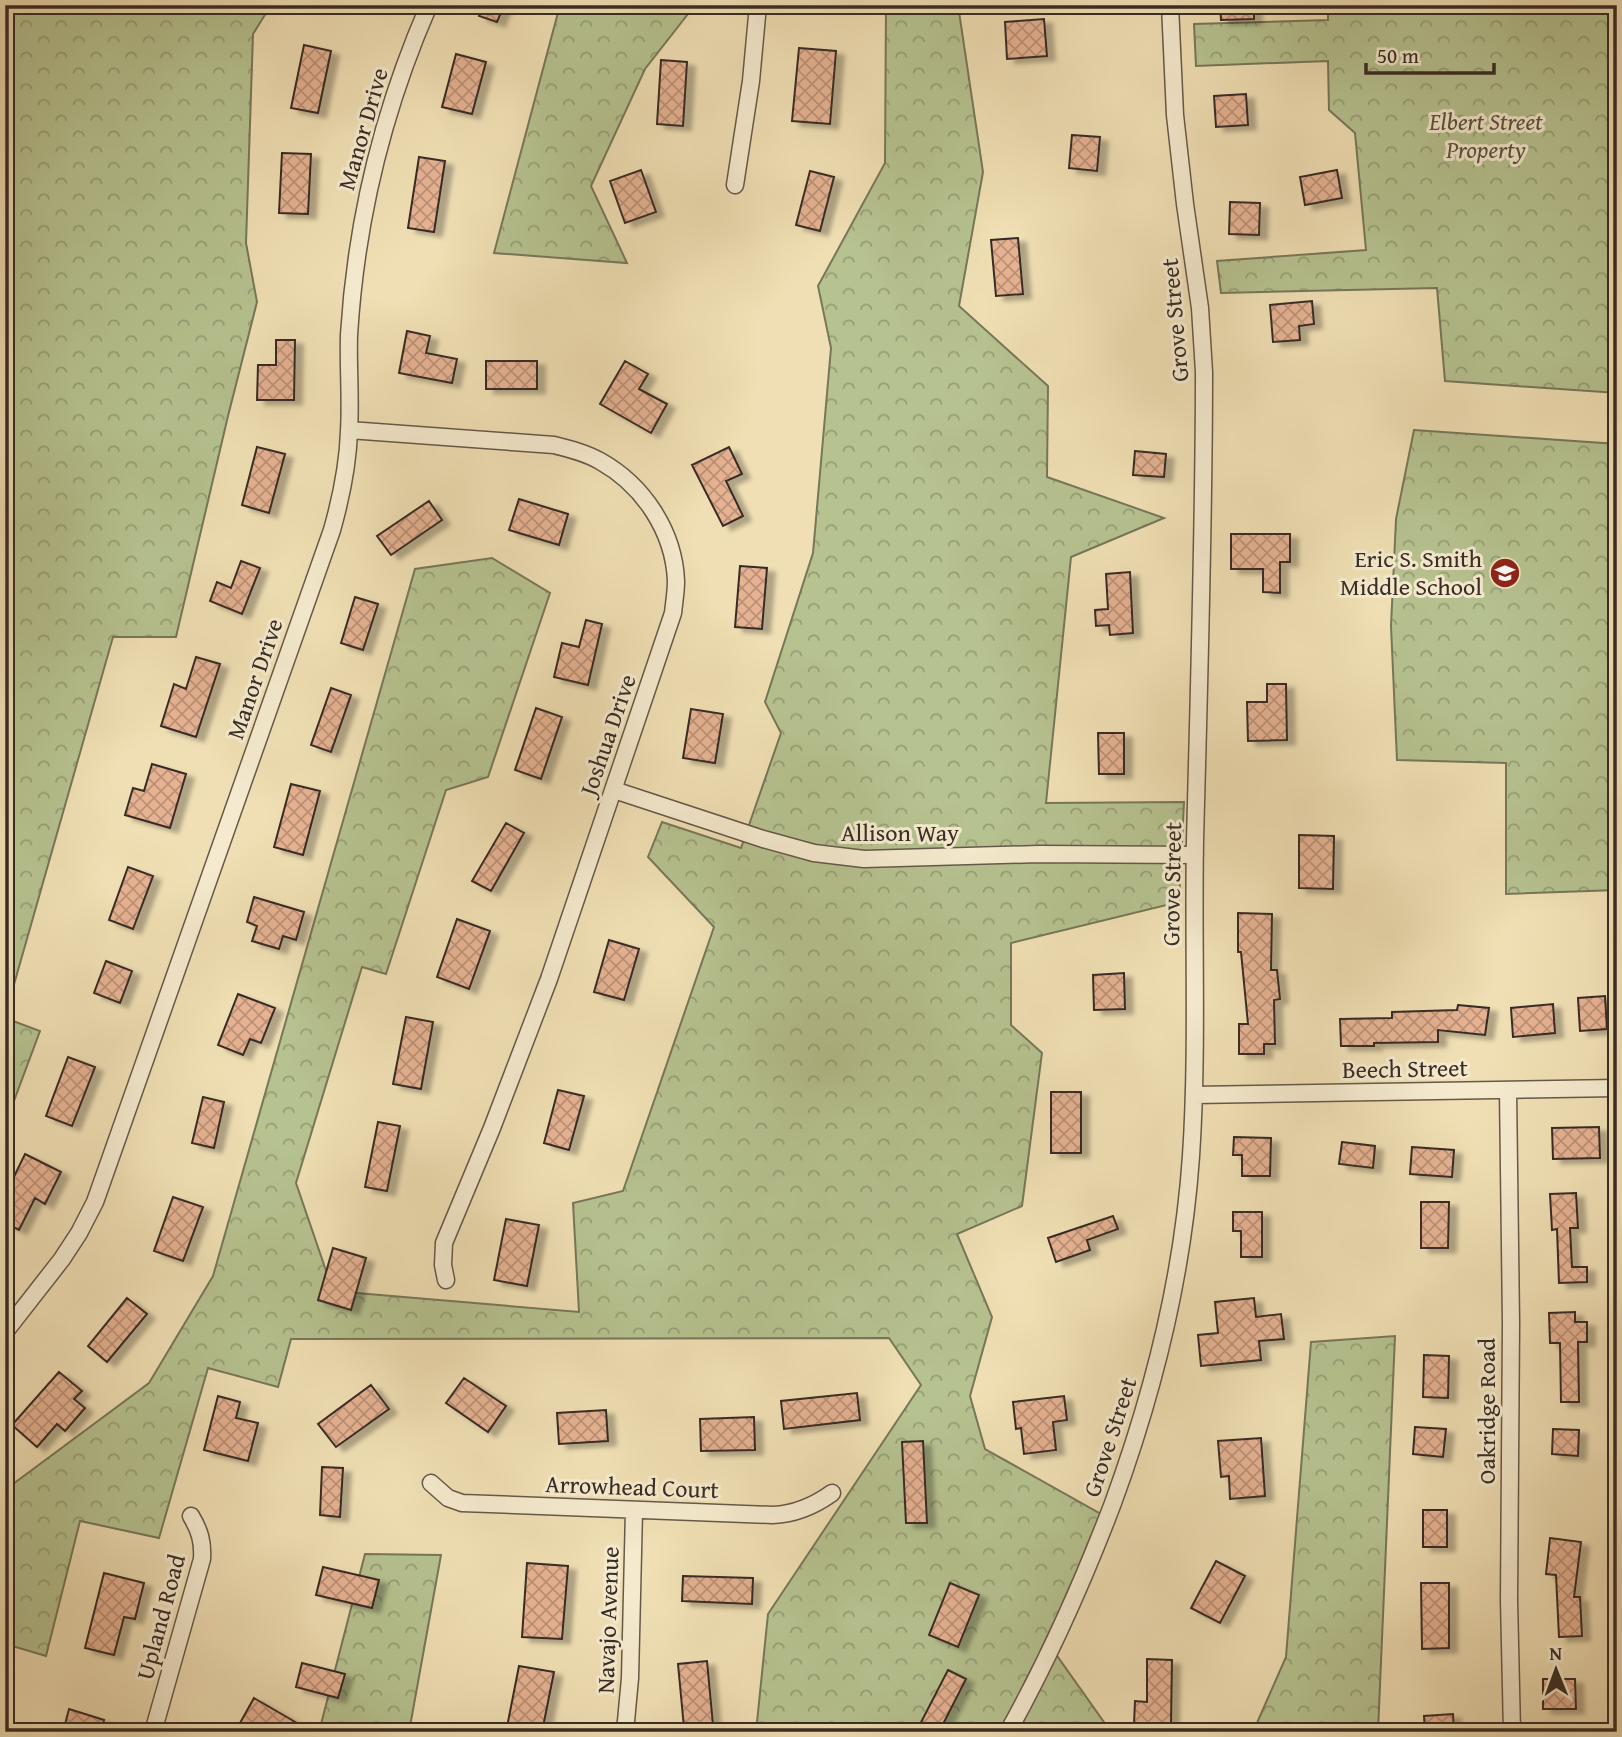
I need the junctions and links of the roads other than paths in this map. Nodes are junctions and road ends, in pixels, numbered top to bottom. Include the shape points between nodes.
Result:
1 (429, 5) edge
2 (758, 5) edge
3 (1170, 5) edge
4 (735, 185) dead end
5 (349, 429) junction
6 (614, 790) junction
7 (1195, 855) junction
8 (1617, 1088) edge
9 (1508, 1090) junction
10 (1194, 1095) junction
11 (446, 1280) dead end
12 (5, 1332) edge
13 (431, 1483) dead end
14 (832, 1493) dead end
15 (634, 1510) junction
16 (191, 1516) dead end
17 (153, 1732) edge
18 (625, 1732) edge
19 (1008, 1732) edge
20 (1513, 1732) edge

1 - 5 street, Manor Drive via 393,97 362,223 349,336
2 - 4 street
3 - 7 street, Grove Street via 1175,115 1204,372
5 - 6 street, Joshua Drive via 576,450 620,474 653,509 672,556 676,580 673,614
5 - 12 street, Manor Drive via 346,469 332,530 95,1202 62,1259
6 - 7 street, Allison Way via 763,839 814,853 864,859
6 - 11 street, Joshua Drive via 549,979 444,1242
7 - 10 street, Grove Street
8 - 9 street, Beech Street
9 - 10 street, Beech Street
9 - 20 street, Oakridge Road
10 - 19 street, Grove Street via 1176,1281 1147,1401 1086,1571
13 - 15 street, Arrowhead Court via 462,1503
14 - 15 street, Arrowhead Court via 817,1504 781,1515
15 - 18 street, Navajo Avenue
16 - 17 street, Upland Road via 200,1530 202,1559

